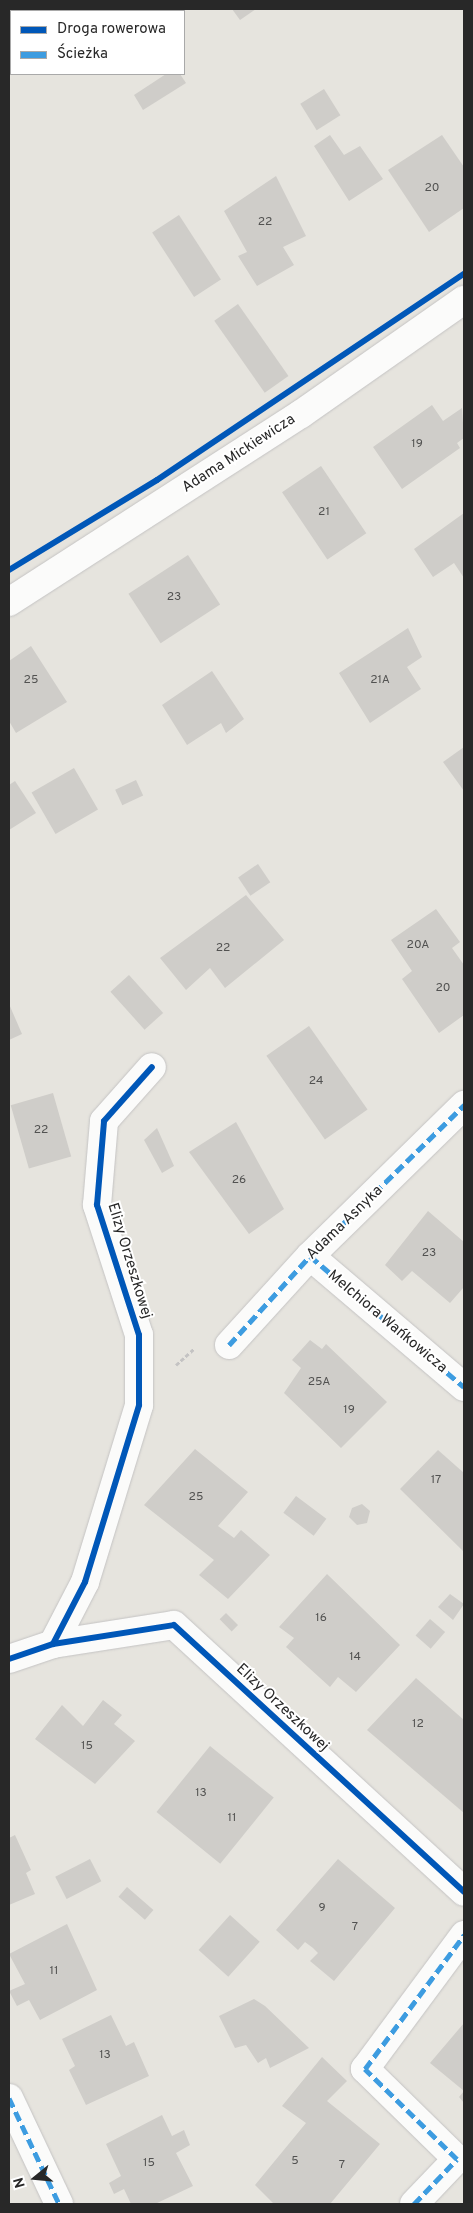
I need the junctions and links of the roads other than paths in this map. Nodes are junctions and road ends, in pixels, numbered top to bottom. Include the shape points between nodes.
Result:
1 (464, 300) edge
2 (9, 602) edge
3 (152, 1067) dead end
4 (464, 1105) edge
5 (310, 1256) junction
6 (229, 1345) dead end
7 (464, 1387) edge
8 (53, 1644) junction
9 (9, 1660) edge
10 (464, 1892) edge
11 (464, 1935) edge
12 (9, 2098) edge
13 (59, 2204) edge
14 (414, 2204) edge

1 - 2 street, Adama Mickiewicza via 301,414
3 - 8 street, Elizy Orzeszkowej via 104,1121 97,1206 139,1336 139,1405 85,1582
4 - 5 street, Adama Asnyka
5 - 6 street, Adama Asnyka
5 - 7 street, Melchiora Wańkowicza
8 - 9 street, Elizy Orzeszkowej
8 - 10 street, Elizy Orzeszkowej via 174,1625
11 - 14 street via 365,2069 457,2158
12 - 13 street

